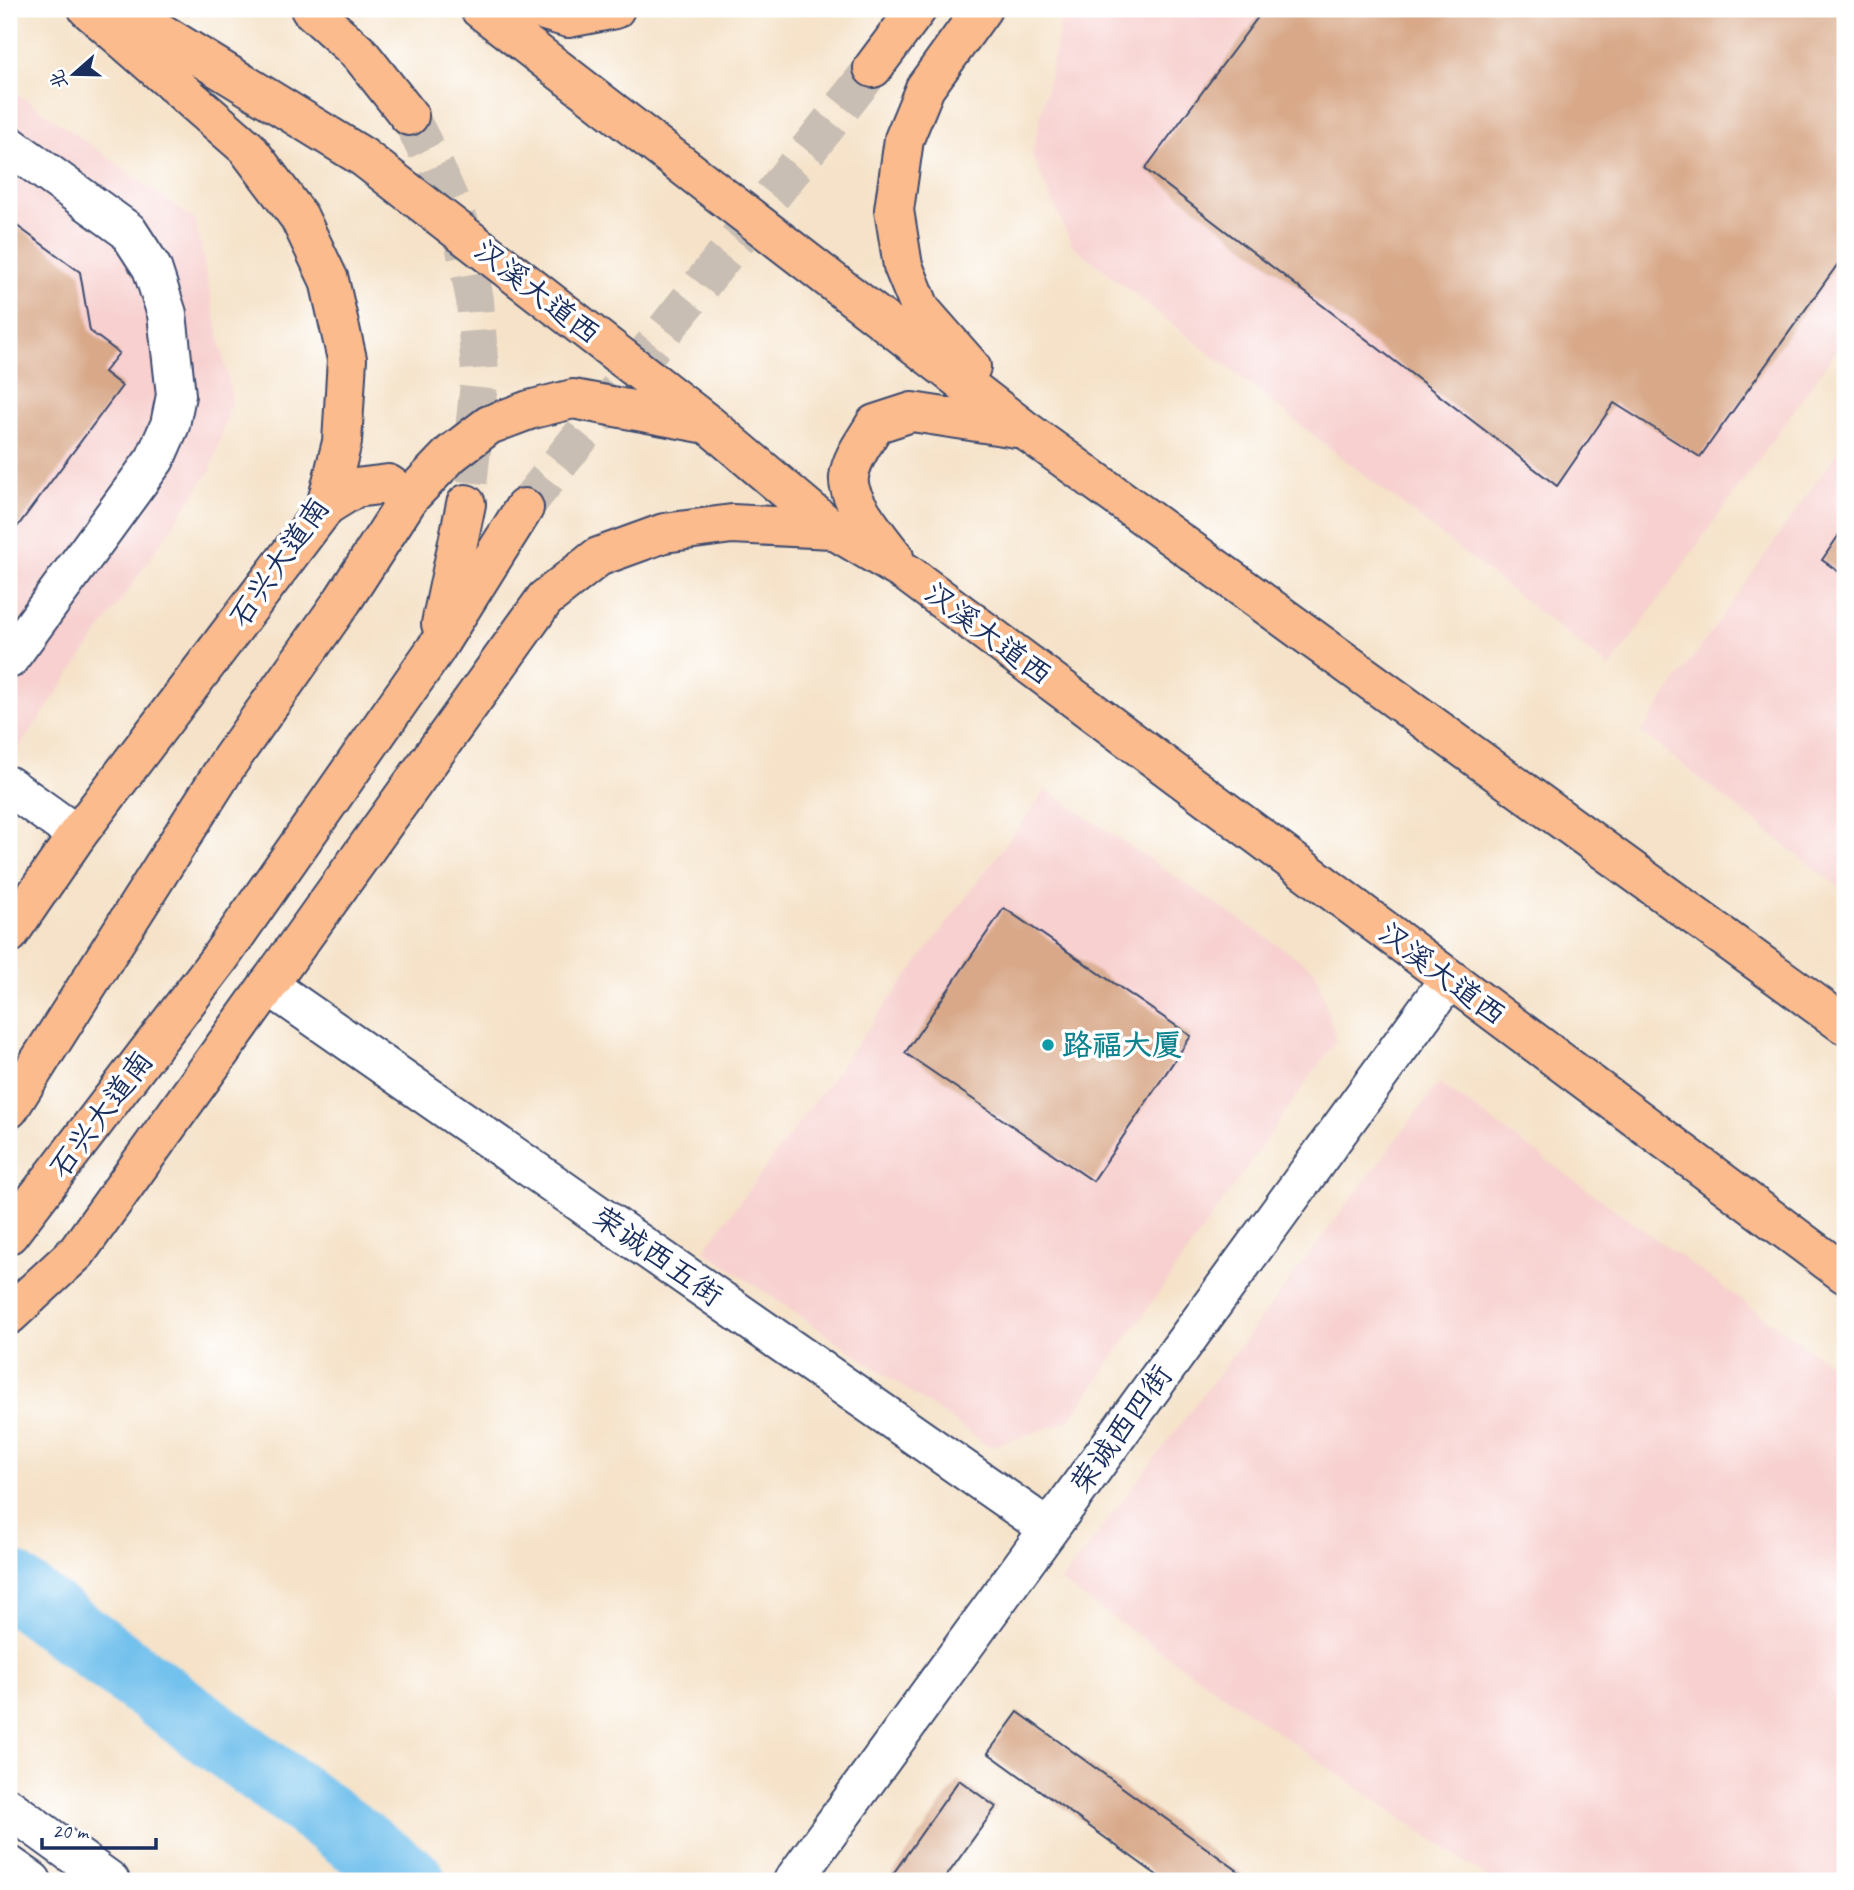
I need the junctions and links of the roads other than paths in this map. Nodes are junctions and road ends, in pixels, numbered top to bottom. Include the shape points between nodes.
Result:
1 (88, 9) edge
2 (122, 9) edge
3 (310, 9) edge
4 (480, 9) edge
5 (538, 9) edge
6 (615, 9) edge
7 (918, 9) edge
8 (982, 9) edge
9 (873, 68) tunnel mouth
10 (409, 116) tunnel mouth
11 (9, 145) edge
12 (708, 424) junction
13 (1025, 430) junction
14 (409, 498) junction
15 (466, 504) tunnel mouth
16 (326, 506) junction
17 (524, 508) tunnel mouth
18 (832, 529) junction
19 (908, 574) junction
20 (435, 650) junction
21 (9, 659) edge
22 (9, 786) edge
23 (77, 835) junction
24 (9, 934) edge
25 (1449, 979) junction
26 (268, 985) junction
27 (1845, 1025) edge
28 (9, 1108) edge
29 (9, 1234) edge
30 (77, 1252) junction
31 (1845, 1275) edge
32 (9, 1315) edge
33 (9, 1339) edge
34 (1048, 1528) junction
35 (9, 1808) edge
36 (9, 1865) edge
37 (32, 1881) edge
38 (110, 1881) edge
39 (793, 1881) edge

1 - 16 main road, 石兴大道南 via 247,148 299,217 329,280 347,359 342,442
2 - 12 main road, 汉溪大道西 via 363,157
3 - 10 main road via 360,54
4 - 13 main road
5 - 6 main road via 568,18
7 - 9 main road
8 - 13 main road via 925,88 904,139 894,210 903,266 921,310
11 - 21 street via 128,231 152,268 167,314 176,395 170,425 155,459
12 - 14 main road via 573,399 489,425 451,454
12 - 18 main road, 汉溪大道西
13 - 19 main road via 912,412 875,424 848,480 862,516
13 - 27 main road
14 - 16 main road via 388,484 355,488
14 - 28 main road via 229,762
15 - 20 main road
16 - 23 main road, 石兴大道南
17 - 20 main road, 石兴大道南
18 - 19 main road, 汉溪大道西
18 - 26 main road via 732,524 664,533 598,557 545,599
19 - 25 main road, 汉溪大道西
20 - 29 main road, 石兴大道南 via 219,959
22 - 23 street
23 - 24 main road, 石兴大道南
25 - 31 main road, 汉溪大道西
25 - 34 street, 荣诚西四街
26 - 30 main road
26 - 34 street, 荣诚西五街
30 - 32 main road
30 - 33 street
34 - 39 street, 荣诚西四街
35 - 38 street
36 - 37 street

